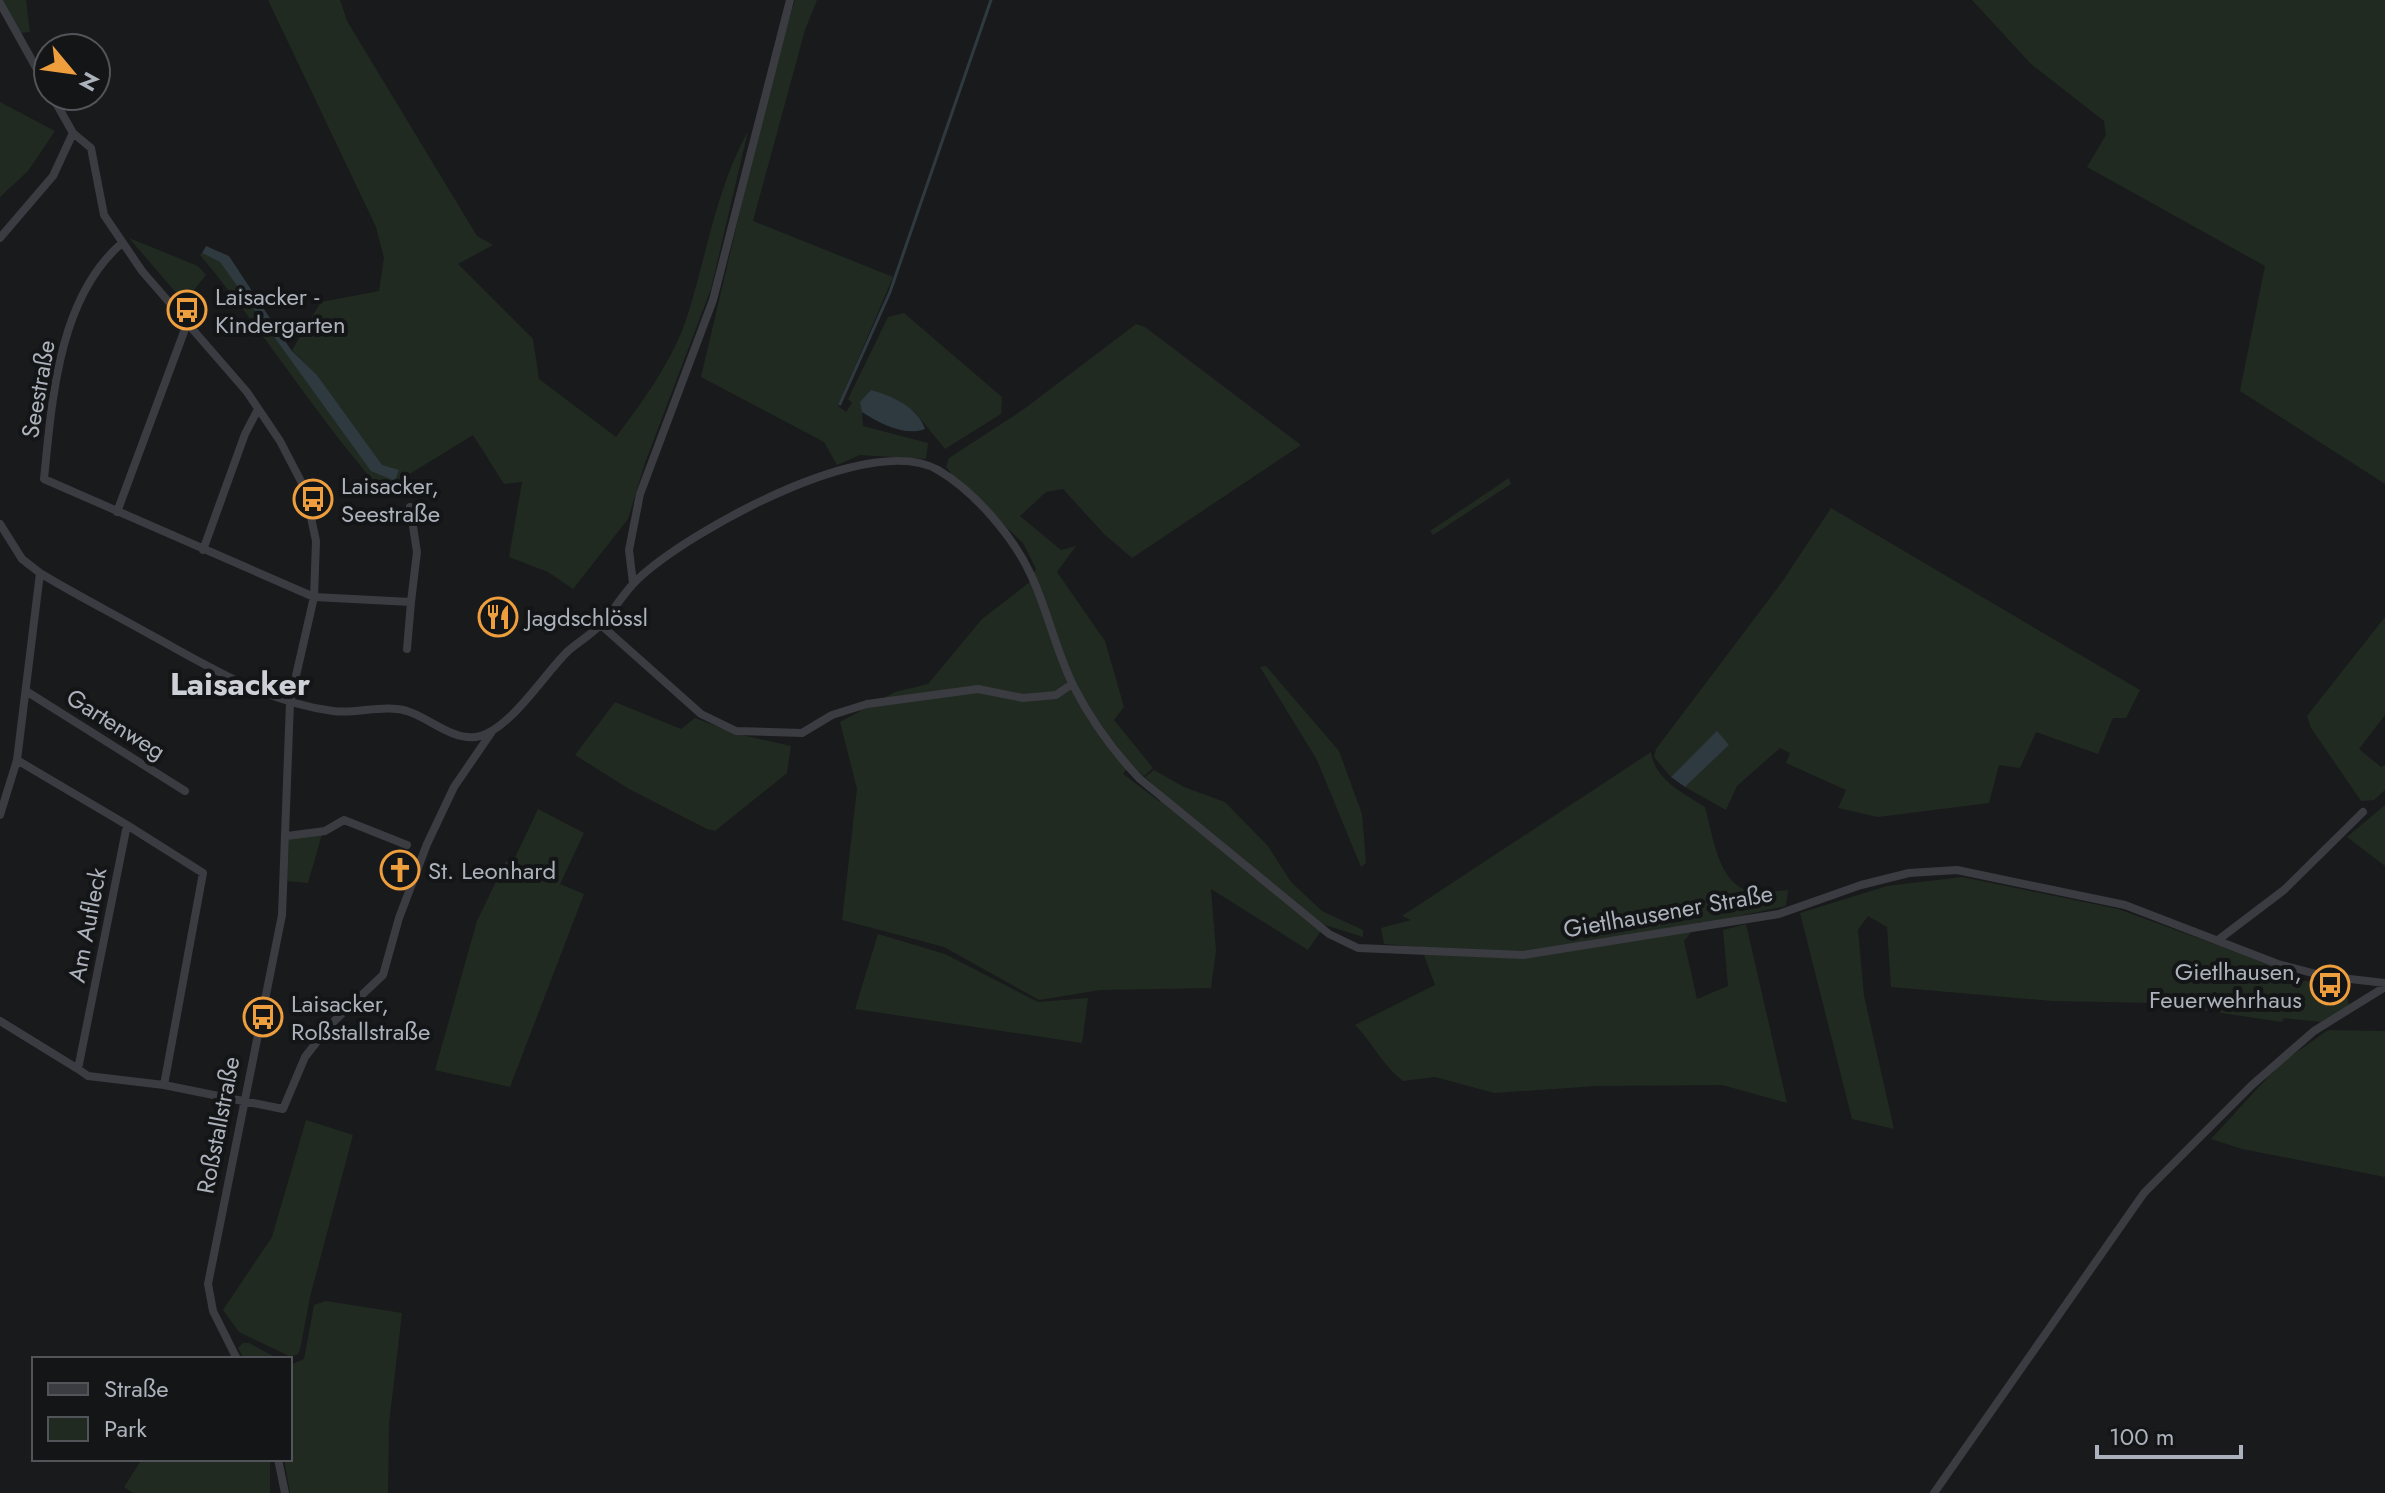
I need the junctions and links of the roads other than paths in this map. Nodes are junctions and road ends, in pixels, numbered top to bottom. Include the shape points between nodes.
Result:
1 (790, 0) edge
2 (0, 3) edge
3 (32, 60) edge
4 (61, 112) edge
5 (73, 133) junction
6 (0, 238) edge
7 (122, 243) junction
8 (188, 321) junction
9 (257, 411) junction
10 (410, 507) dead end
11 (117, 512) junction
12 (0, 524) edge
13 (203, 550) junction
14 (40, 573) junction
15 (633, 583) junction
16 (314, 597) junction
17 (411, 602) junction
18 (601, 625) junction
19 (407, 649) dead end
20 (1072, 684) junction
21 (26, 691) junction
22 (290, 702) junction
23 (492, 731) junction
24 (17, 760) junction
25 (185, 791) dead end
26 (2363, 812) dead end
27 (0, 815) edge
28 (127, 825) junction
29 (287, 836) junction
30 (407, 845) dead end
31 (2218, 940) junction
32 (2385, 985) edge
33 (0, 1021) edge
34 (78, 1069) junction
35 (164, 1085) junction
36 (242, 1104) junction
37 (236, 1357) edge
38 (278, 1461) edge
39 (285, 1493) edge
40 (1934, 1493) edge

1 - 15 street via 713,300 640,494 629,550
2 - 3 street
4 - 5 street
5 - 6 street via 53,176
5 - 7 street via 91,148 100,206
7 - 8 street
7 - 11 street, Seestraße via 94,275 69,332 53,395 44,479
8 - 9 street
8 - 11 street
9 - 13 street
9 - 16 street via 305,489 316,541
10 - 17 street via 417,552
11 - 13 street, Seestraße
12 - 14 street via 22,559
13 - 16 street, Seestraße
14 - 21 street
14 - 22 street via 240,684
15 - 18 street, Gietlhausener Straße
15 - 20 street, Gietlhausener Straße via 780,491 856,464 894,460 936,468 973,498 1018,552
16 - 17 street, Seestraße
16 - 22 street
17 - 19 street
18 - 20 street via 701,714 736,731 802,733 832,715 867,704 978,689 1023,698 1056,695
18 - 23 street, Gietlhausener Straße
20 - 31 street, Gietlhausener Straße via 1096,728 1140,779 1329,934 1358,948 1523,955 1764,917 1909,873 1957,870 2125,905
21 - 24 street
21 - 25 street, Gartenweg
22 - 23 street via 336,712 399,709 473,738
22 - 29 street, Roßstallstraße
23 - 36 street, Gietlhausener Straße via 431,833 383,975 305,1057 283,1109
24 - 27 street
24 - 28 street
26 - 31 street via 2284,890
28 - 34 street, Am Aufleck
28 - 35 street via 203,873
29 - 30 street via 325,831 344,820
29 - 36 street, Roßstallstraße via 282,915
31 - 32 street, Gietlhausener Straße via 2278,964
32 - 40 street via 2314,1031 2144,1193
33 - 34 street
34 - 35 street via 88,1076
35 - 36 street
36 - 37 street, Roßstallstraße via 208,1284 213,1311
38 - 39 street

